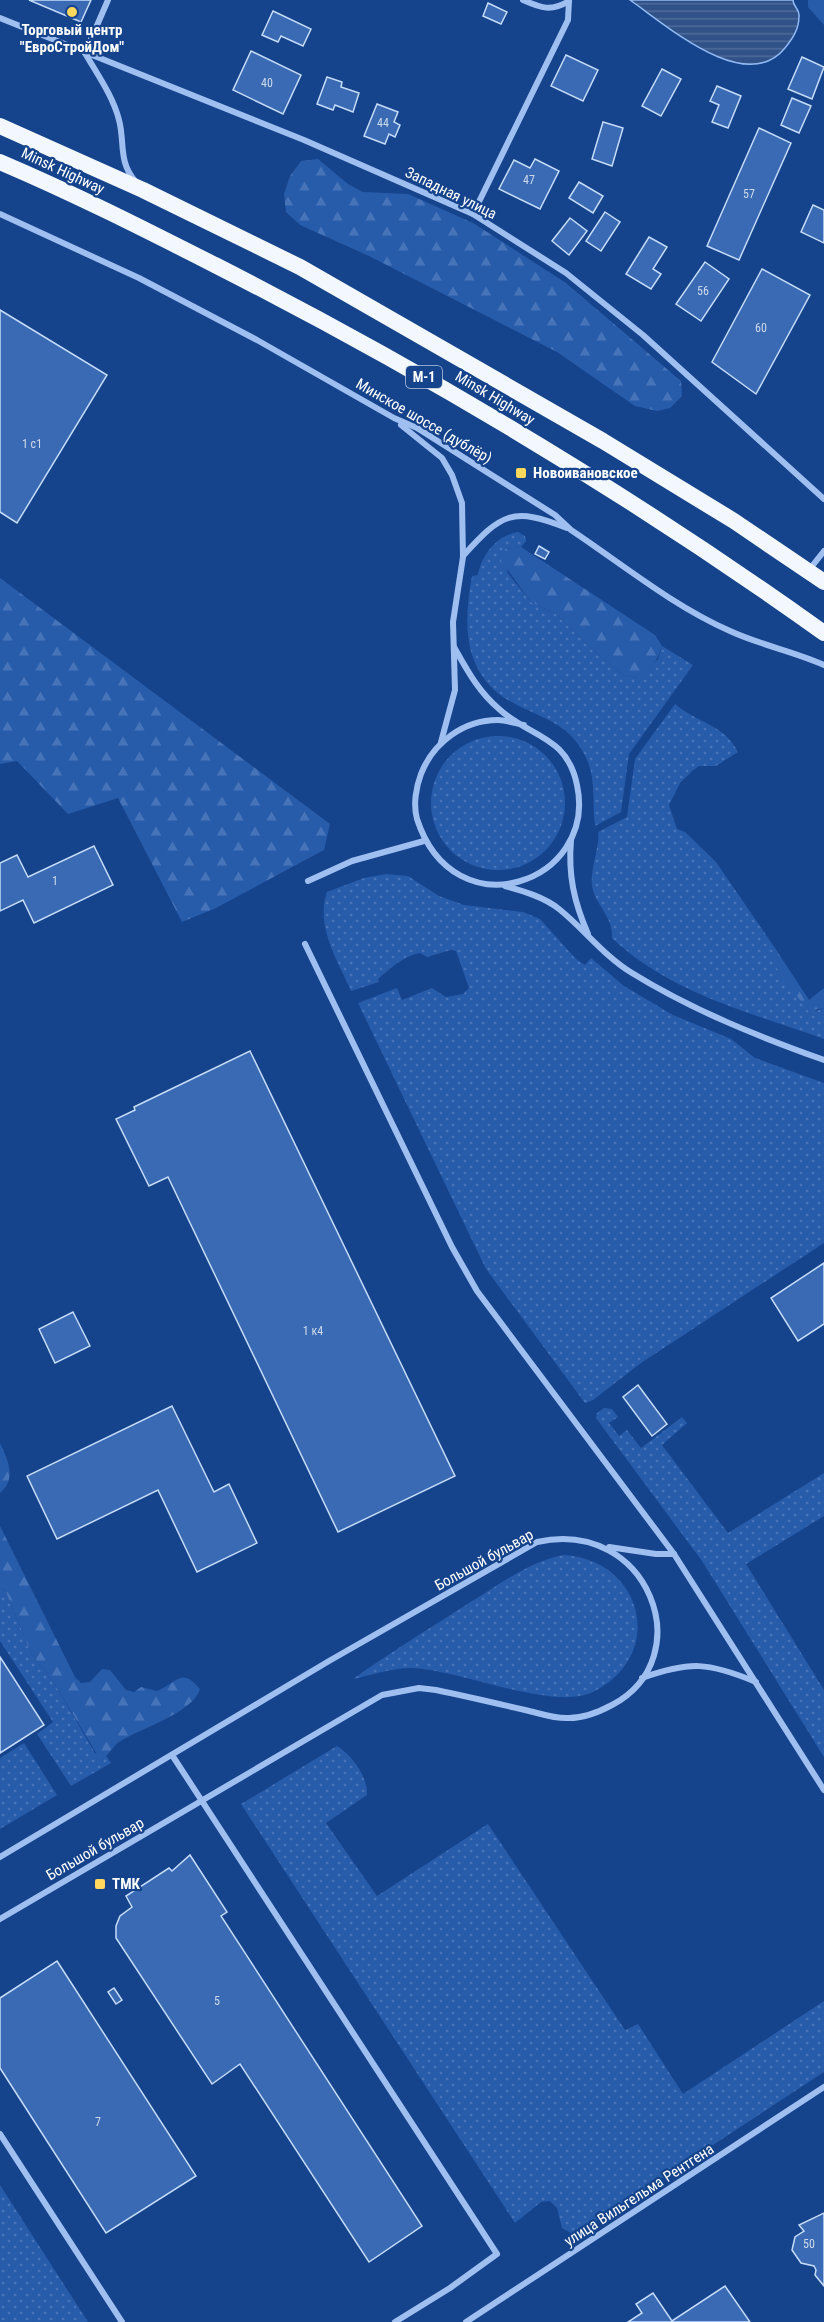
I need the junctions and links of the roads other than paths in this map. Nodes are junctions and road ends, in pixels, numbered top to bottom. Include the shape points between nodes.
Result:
1 (108, 0) edge
2 (523, 0) edge
3 (569, 1) edge
4 (0, 18) edge
5 (85, 53) junction
6 (0, 126) edge
7 (0, 162) edge
8 (143, 190) junction
9 (0, 214) edge
10 (474, 214) junction
11 (394, 418) junction
12 (824, 499) edge
13 (571, 530) junction
14 (824, 551) edge
15 (463, 557) junction
16 (808, 571) junction
17 (824, 582) edge
18 (824, 633) edge
19 (454, 646) junction
20 (824, 665) edge
21 (524, 725) junction
22 (441, 742) junction
23 (571, 839) junction
24 (424, 841) junction
25 (308, 881) dead end
26 (501, 885) junction
27 (590, 937) junction
28 (305, 945) dead end
29 (824, 1060) edge
30 (602, 1546) junction
31 (674, 1554) junction
32 (641, 1679) junction
33 (756, 1683) junction
34 (172, 1755) junction
35 (824, 1790) edge
36 (201, 1800) junction
37 (0, 1857) edge
38 (0, 1919) edge
39 (824, 2087) edge
40 (0, 2133) edge
41 (122, 2322) edge
42 (395, 2322) edge
43 (466, 2322) edge

1 - 5 street
2 - 3 street via 544,9 558,8
3 - 10 street via 568,20
4 - 5 street, Западная улица
5 - 8 street via 120,121 122,160
5 - 10 street, Западная улица via 304,140
6 - 8 highway, Minsk Highway / М-1
7 - 18 highway, Minsk Highway / М-1 via 279,298 451,392 598,480
8 - 16 highway, Minsk Highway / М-1 via 300,267 468,361 734,521
9 - 11 street, Минское шоссе (дублёр) via 178,298 312,369
10 - 12 street, Западная улица via 566,273 643,335
11 - 13 street, Минское шоссе (дублёр) via 417,428 545,509
11 - 15 street via 442,458 452,475 462,503
13 - 15 street via 536,516 514,517 495,523
13 - 20 street, Минское шоссе (дублёр) via 704,618
14 - 16 street
15 - 19 street via 453,622
16 - 17 highway, Minsk Highway / М-1
19 - 21 street via 485,696 501,712
19 - 22 street via 455,690
21 - 22 street via 497,720 463,728
21 - 23 street via 549,739 571,768 578,785 579,813
22 - 24 street via 427,760 416,786 415,814
23 - 26 street via 542,872
23 - 27 street via 573,897
24 - 25 street via 352,861
24 - 26 street via 438,860 456,874 478,883
26 - 27 street via 558,908
27 - 29 street via 629,971 660,990 746,1032
28 - 31 street via 477,1291
30 - 31 street
30 - 32 street, Большой бульвар via 629,1562 653,1605 656,1641
30 - 34 street, Большой бульвар via 566,1537 537,1542
31 - 33 street
32 - 33 street via 692,1665 721,1668
32 - 36 street, Большой бульвар via 616,1702 586,1716 570,1718 436,1690 418,1688 382,1695
33 - 35 street
34 - 36 street
34 - 37 street, Большой бульвар
36 - 38 street, Большой бульвар
36 - 42 street via 497,2254
39 - 43 street, улица Вильгельма Рентгена
40 - 41 street

